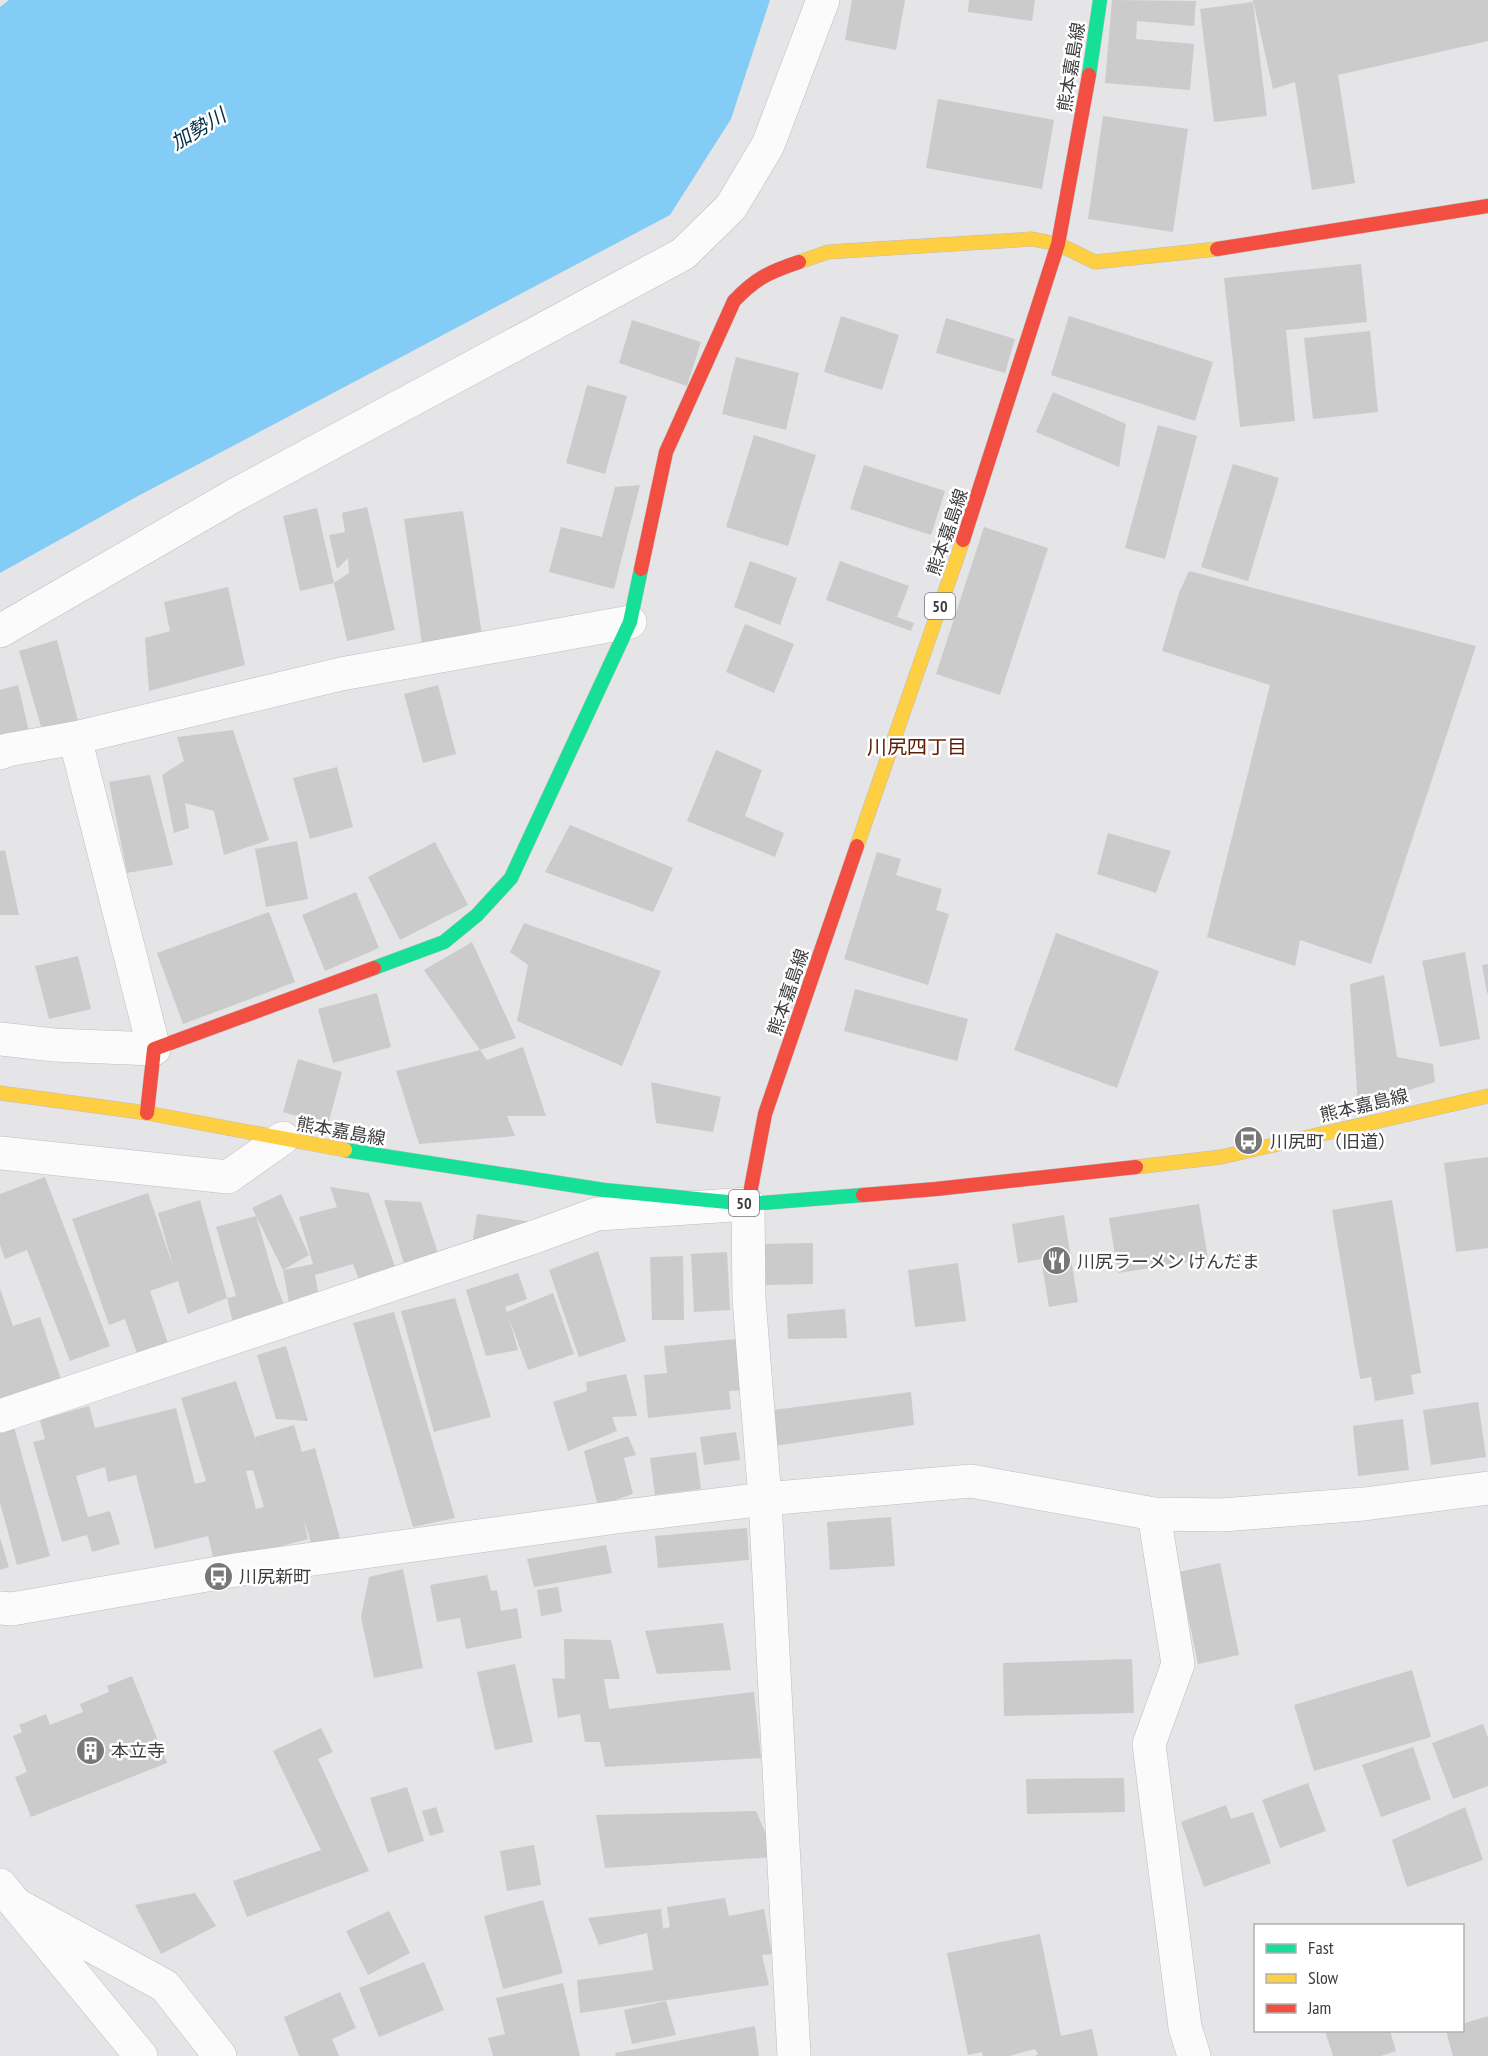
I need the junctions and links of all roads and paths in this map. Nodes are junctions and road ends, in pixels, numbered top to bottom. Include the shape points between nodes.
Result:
1 (823, 0) edge
2 (1100, 0) edge
3 (1488, 206) edge
4 (1058, 244) junction
5 (630, 622) junction
6 (0, 631) edge
7 (75, 738) junction
8 (0, 753) edge
9 (0, 1039) edge
10 (154, 1049) junction
11 (0, 1093) edge
12 (1488, 1096) edge
13 (147, 1113) junction
14 (283, 1138) junction
15 (0, 1153) edge
16 (748, 1204) junction
17 (0, 1416) edge
18 (1488, 1488) edge
19 (765, 1499) junction
20 (1154, 1514) junction
21 (0, 1608) edge
22 (8, 1895) edge
23 (141, 2056) edge
24 (220, 2056) edge
25 (794, 2056) edge
26 (1194, 2056) edge

1 - 6 street via 768,145 731,207 683,254 235,495
2 - 4 main road, 熊本嘉島線 / 50
3 - 4 main road via 1230,248 1095,262
4 - 5 main road via 1032,239 828,252 772,271 750,284 734,301 666,452
4 - 16 main road, 熊本嘉島線 / 50 via 973,512 765,1114
5 - 7 street via 341,674
5 - 10 main road via 511,878 477,915 444,942
7 - 8 street
7 - 10 street
9 - 10 street via 54,1046
10 - 13 main road
11 - 13 main road, 熊本嘉島線 / 50
12 - 16 main road, 熊本嘉島線 / 50 via 1221,1157 936,1189
13 - 14 main road, 熊本嘉島線 / 50
14 - 15 street via 228,1177
14 - 16 main road, 熊本嘉島線 / 50 via 604,1190
16 - 17 street via 597,1214
16 - 19 street via 749,1299
18 - 20 street via 1364,1504 1222,1515
19 - 20 street via 971,1481
19 - 21 street via 241,1569
19 - 25 street
20 - 26 street via 1178,1664 1149,1744 1185,2027
22 - 23 street
22 - 24 street via 165,1986

